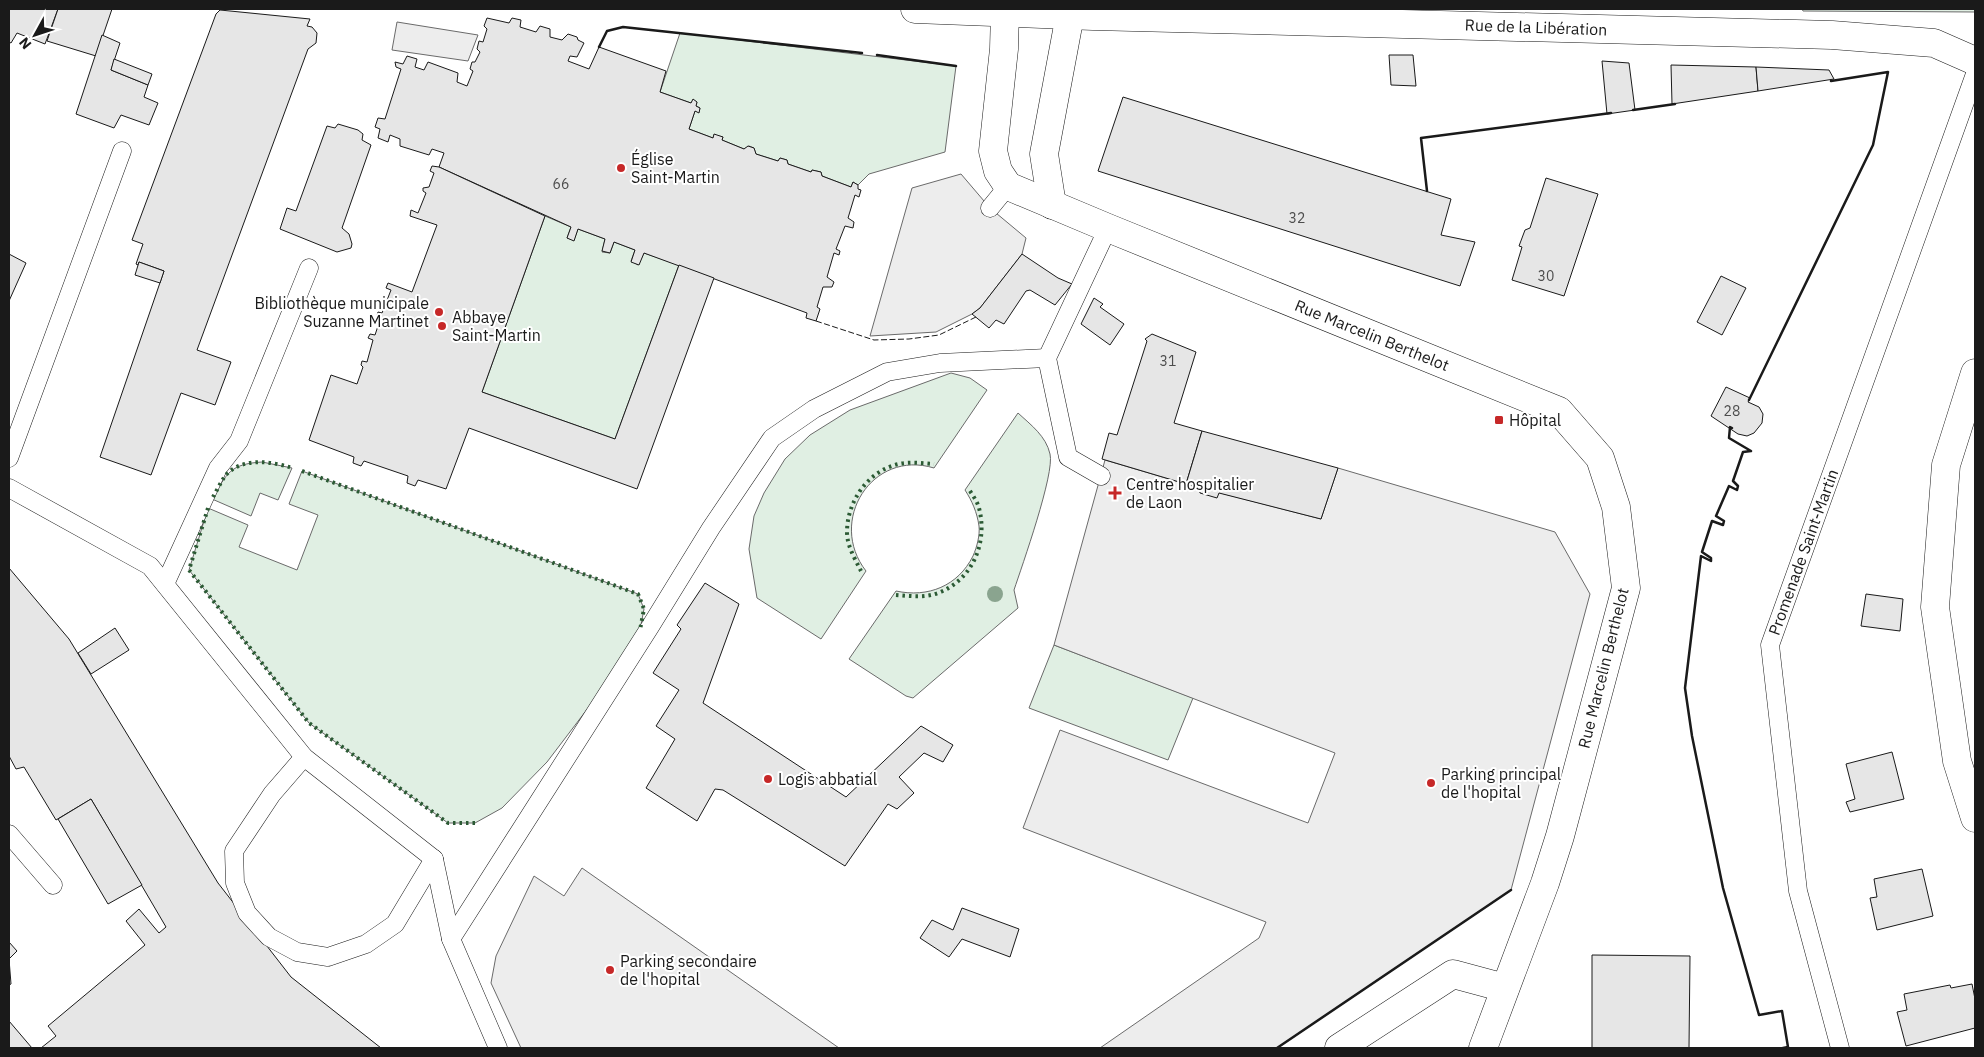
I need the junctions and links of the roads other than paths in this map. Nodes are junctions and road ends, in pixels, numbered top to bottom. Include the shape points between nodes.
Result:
1 (915, 9) edge
2 (1015, 11) edge
3 (1086, 13) edge
4 (1975, 61) edge
5 (1975, 74) edge
6 (122, 151) dead end
7 (1008, 186) junction
8 (1052, 205) junction
9 (990, 208) dead end
10 (1108, 228) junction
11 (309, 268) dead end
12 (1047, 358) junction
13 (1975, 373) edge
14 (9, 458) edge
15 (1101, 476) dead end
16 (9, 488) edge
17 (164, 584) junction
18 (304, 757) junction
19 (1975, 818) edge
20 (9, 834) edge
21 (434, 860) junction
22 (53, 885) dead end
23 (451, 939) junction
24 (1505, 988) junction
25 (498, 1048) edge
26 (1338, 1048) edge
27 (1484, 1048) edge
28 (1840, 1048) edge

1 - 2 street, Rue de la Libération
2 - 3 street, Rue de la Libération
2 - 7 street via 1004,49 992,151 998,171
3 - 4 street, Rue de la Libération via 1832,35 1934,43
3 - 8 street via 1044,154
5 - 28 lane, Promenade Saint-Martin via 1770,644 1798,891
6 - 14 lane
7 - 8 street, Rue Marcelin Berthelot
7 - 9 lane
8 - 10 street, Rue Marcelin Berthelot
10 - 12 lane
10 - 24 street, Rue Marcelin Berthelot via 1559,411 1600,458 1616,507 1626,588 1560,836
11 - 17 lane via 239,442 218,468
12 - 15 lane via 1068,457
12 - 23 lane via 940,363 887,372 814,409 772,438 711,528
13 - 19 street via 1946,465 1935,607 1957,761
16 - 17 lane via 150,566
17 - 18 lane
18 - 21 lane
18 - 21 lane via 272,794 234,851 235,883 247,913 269,937 297,952 328,957 366,944 395,924
20 - 22 lane
21 - 23 lane
23 - 25 lane
24 - 26 street via 1453,974
24 - 27 street, Rue Marcelin Berthelot

